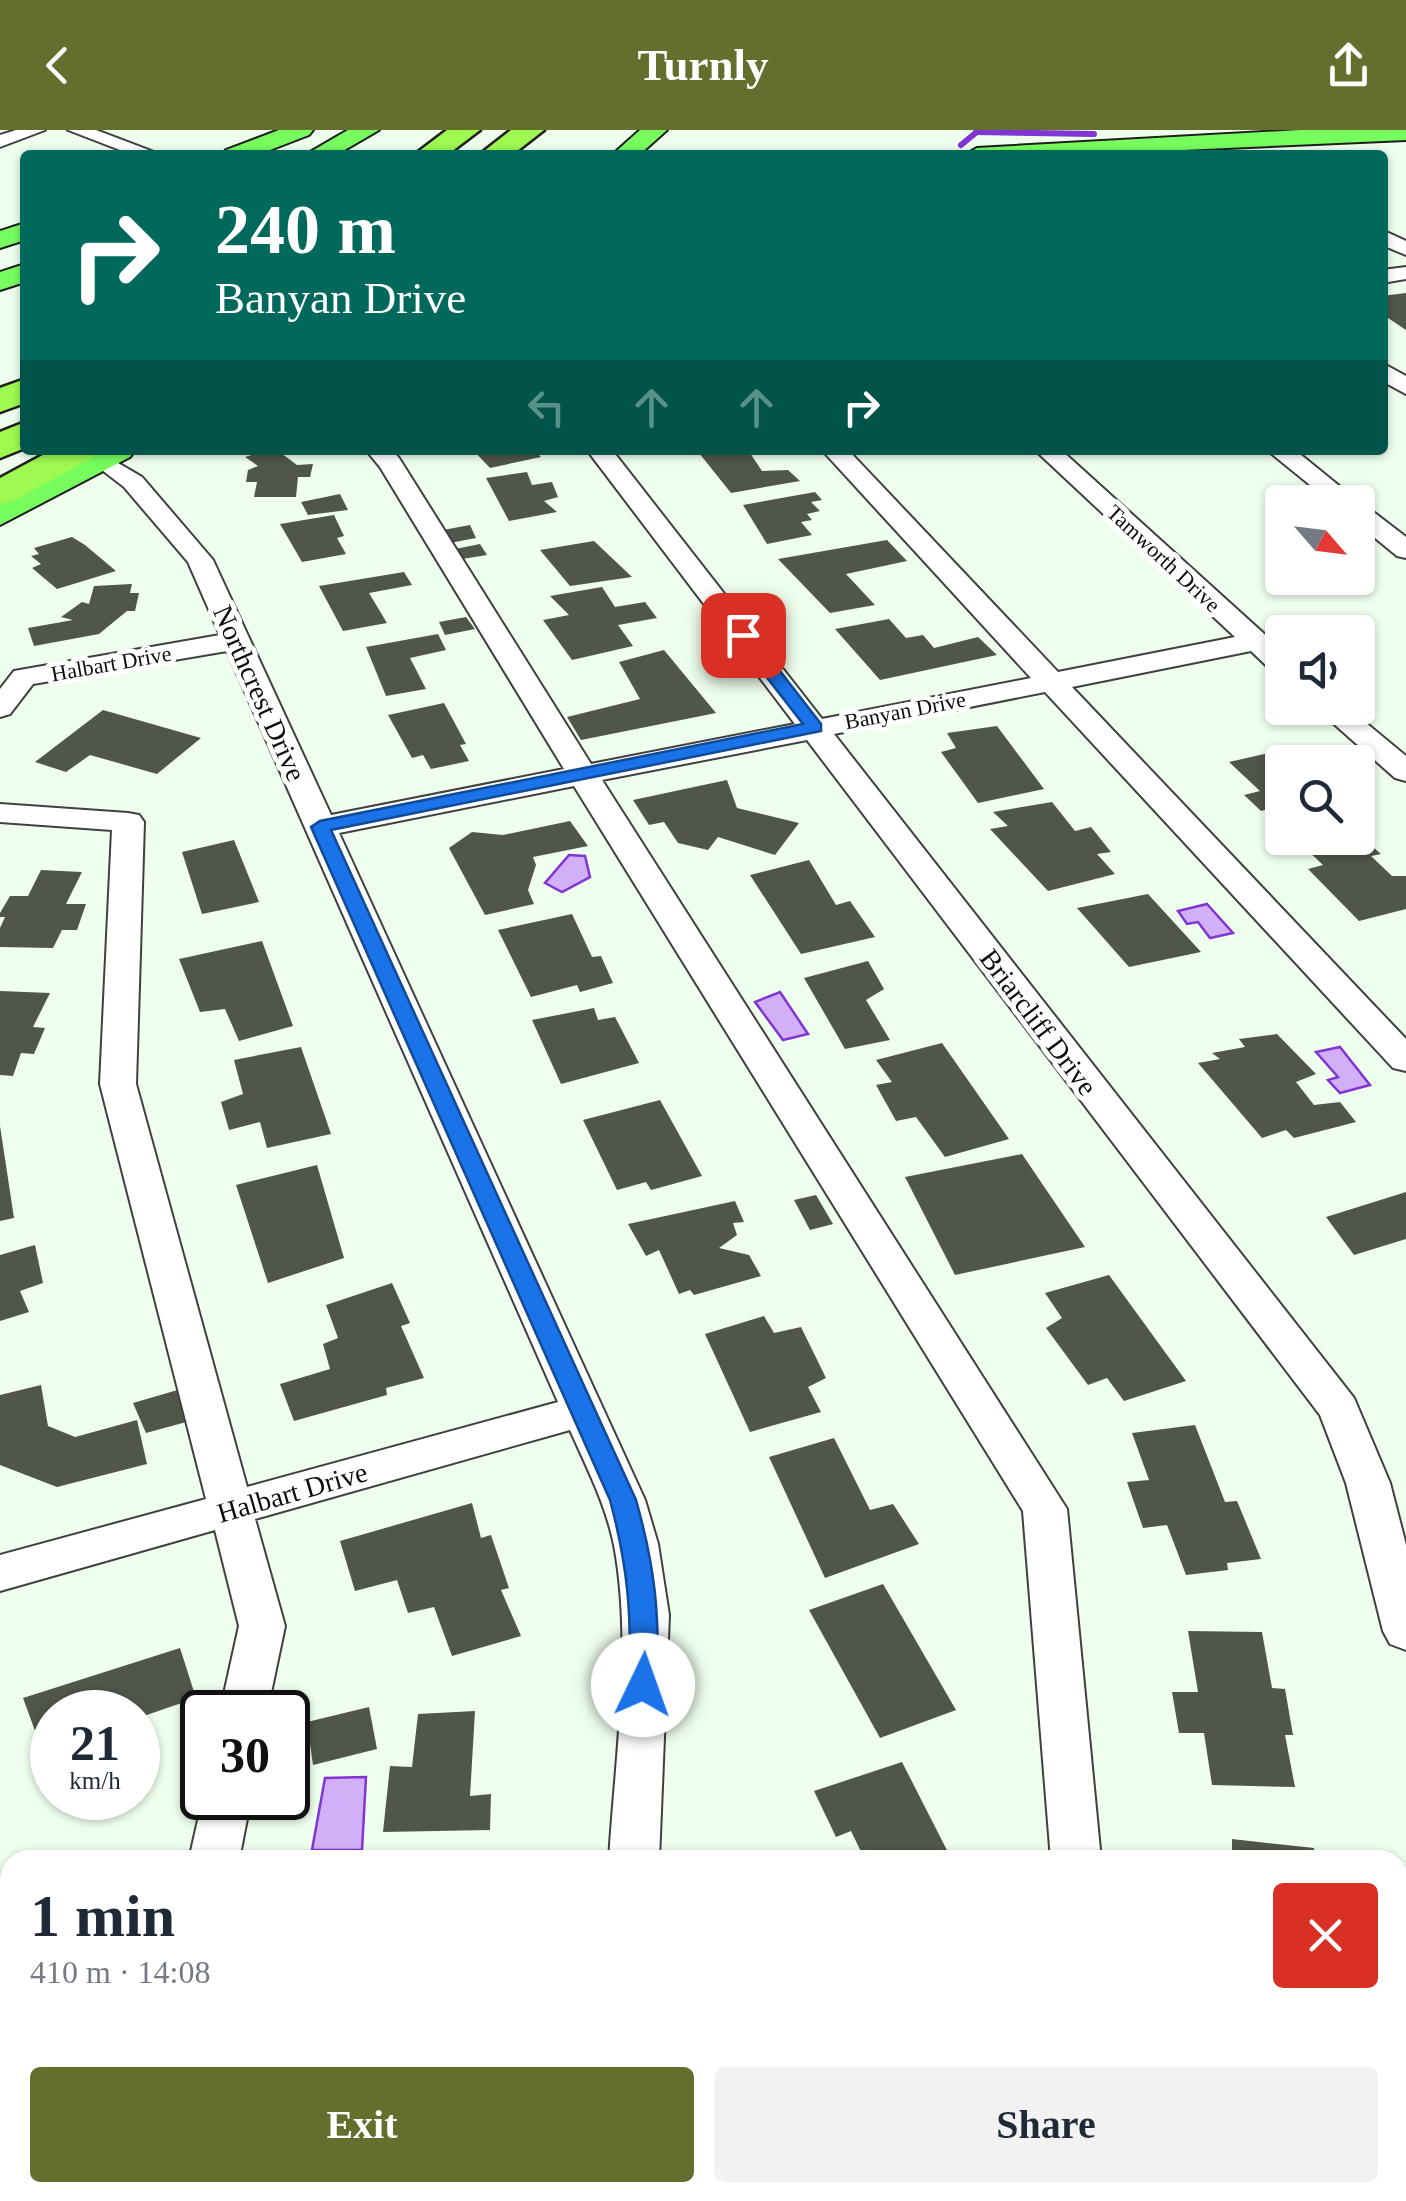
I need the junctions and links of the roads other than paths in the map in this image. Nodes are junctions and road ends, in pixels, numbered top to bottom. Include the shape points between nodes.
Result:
1 (36, 130) edge
2 (78, 130) edge
3 (302, 130) edge
4 (367, 130) edge
5 (466, 130) edge
6 (530, 130) edge
7 (1138, 130) edge
8 (654, 133) edge
9 (1312, 133) edge
10 (1406, 134) edge
11 (0, 141) edge
12 (1406, 149) edge
13 (137, 150) edge
14 (248, 150) edge
15 (327, 150) edge
16 (436, 150) edge
17 (500, 150) edge
18 (631, 150) edge
19 (1053, 150) edge
20 (1360, 150) edge
21 (96, 455) edge
22 (97, 455) edge
23 (100, 455) edge
24 (383, 455) edge
25 (603, 455) edge
26 (839, 455) edge
27 (1052, 455) edge
28 (1285, 455) edge
29 (1324, 485) edge
30 (0, 493) edge
31 (0, 515) edge
32 (1375, 525) edge
33 (1406, 550) edge
34 (236, 641) junction
35 (1256, 642) junction
36 (1265, 650) edge
37 (12, 673) edge
38 (1049, 682) junction
39 (0, 708) edge
40 (1351, 725) edge
41 (814, 728) junction
42 (1406, 772) edge
43 (582, 774) junction
44 (0, 813) edge
45 (320, 827) junction
46 (1406, 1060) edge
47 (583, 1411) junction
48 (230, 1509) junction
49 (0, 1573) edge
50 (1406, 1631) edge
51 (249, 1690) edge
52 (219, 1820) edge
53 (208, 1850) edge
54 (634, 1850) edge
55 (1075, 1850) edge

1 - 11 street
2 - 13 street
3 - 14 main road
4 - 15 main road
5 - 16 highway
6 - 17 highway
7 - 9 main road
8 - 18 main road
9 - 10 main road
9 - 19 main road
12 - 20 main road
21 - 30 highway
22 - 31 main road
23 - 34 street, Northcrest Drive via 200,560
24 - 43 street
25 - 41 street, Briarcliff Drive
26 - 38 street
27 - 35 street, Tamworth Drive
28 - 29 street
32 - 33 street
34 - 37 street, Halbart Drive
34 - 45 street, Northcrest Drive
35 - 36 street, Tamworth Drive
35 - 38 street, Banyan Drive
37 - 39 street, Halbart Drive
38 - 41 street, Banyan Drive
38 - 46 street
40 - 42 street
41 - 43 street, Banyan Drive
41 - 50 street, Briarcliff Drive via 1339,1409 1368,1482
43 - 45 street, Banyan Drive
43 - 55 street via 1045,1509
44 - 48 street via 128,822 118,1084
45 - 47 street, Northcrest Drive
47 - 48 street, Halbart Drive
47 - 54 street, Northcrest Drive via 623,1500 646,1614
48 - 49 street, Halbart Drive
48 - 51 street via 262,1626
52 - 53 street

